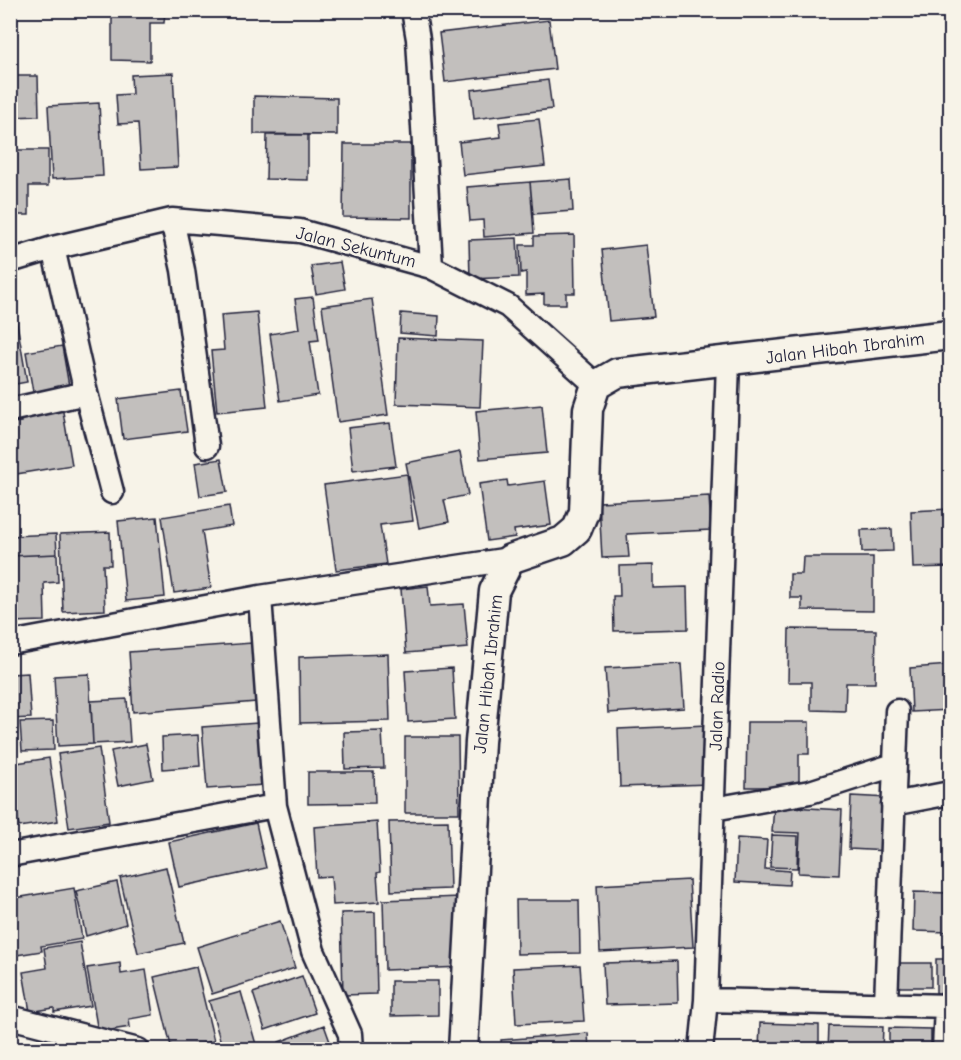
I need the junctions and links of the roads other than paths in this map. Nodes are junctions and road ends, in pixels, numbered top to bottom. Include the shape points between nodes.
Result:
1 (413, 10) edge
2 (172, 220) junction
3 (53, 248) junction
4 (10, 261) edge
5 (431, 267) junction
6 (951, 334) edge
7 (728, 362) junction
8 (596, 385) junction
9 (86, 393) junction
10 (10, 410) edge
11 (207, 446) dead end
12 (112, 492) dead end
13 (510, 559) junction
14 (260, 597) junction
15 (10, 643) edge
16 (897, 711) dead end
17 (894, 765) junction
18 (951, 793) edge
19 (893, 804) junction
20 (274, 806) junction
21 (713, 809) junction
22 (10, 855) edge
23 (706, 1000) junction
24 (886, 1003) junction
25 (948, 1006) edge
26 (10, 1017) edge
27 (138, 1050) edge
28 (351, 1050) edge
29 (463, 1050) edge
30 (701, 1050) edge
31 (944, 1050) edge

1 - 5 street
2 - 3 street, Jalan Sekuntum
2 - 5 street, Jalan Sekuntum via 300,231
2 - 11 street via 183,270
3 - 4 street, Jalan Sekuntum
3 - 9 street
5 - 8 street, Jalan Sekuntum via 508,306
6 - 7 street, Jalan Hibah Ibrahim
7 - 8 street, Jalan Hibah Ibrahim via 617,373
7 - 21 street, Jalan Radio
8 - 13 street via 588,409 584,512 577,529 563,542
9 - 10 street
9 - 12 street
13 - 14 street
13 - 29 street, Jalan Hibah Ibrahim via 494,591 480,742
14 - 15 street
14 - 20 street
16 - 17 street
17 - 19 street
17 - 21 street via 810,792
18 - 19 street
19 - 24 street
20 - 22 street
20 - 28 street via 313,951 350,1034
21 - 23 street, Jalan Radio
23 - 24 street
23 - 30 street, Jalan Radio
24 - 25 street
25 - 31 street
26 - 27 street

